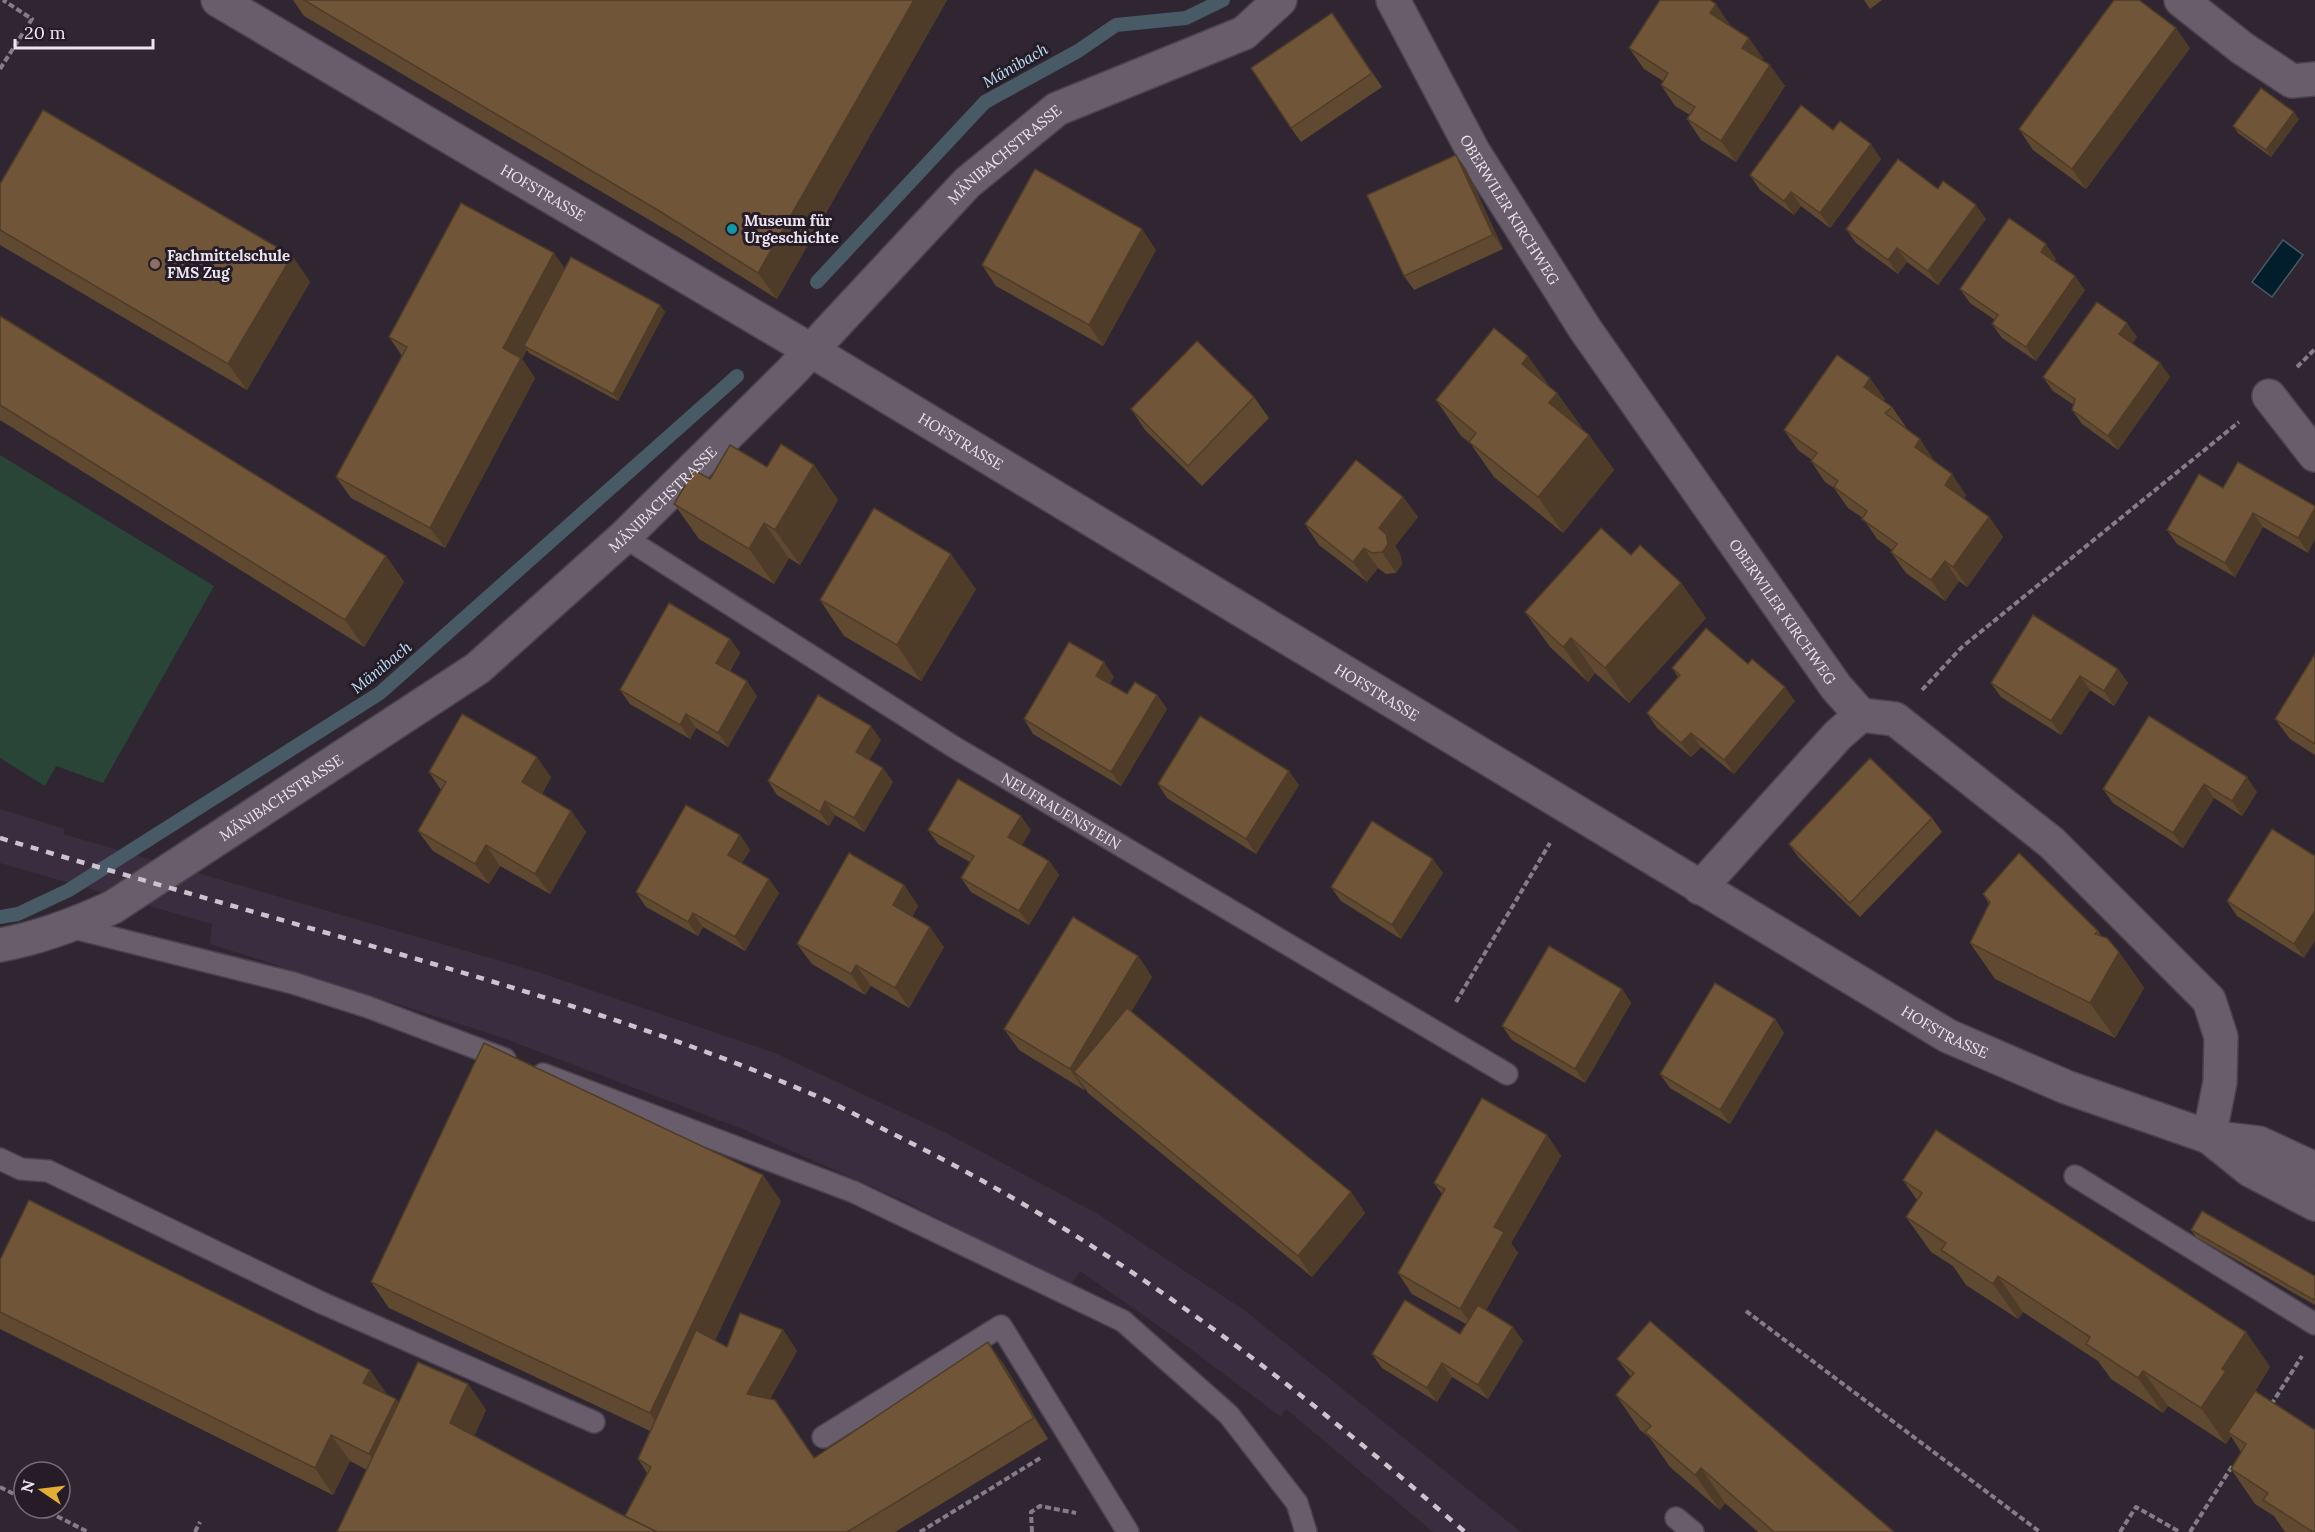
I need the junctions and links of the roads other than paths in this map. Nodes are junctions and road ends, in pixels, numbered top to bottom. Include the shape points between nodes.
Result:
1 (218, 0) edge
2 (1280, 0) edge
3 (1393, 0) edge
4 (2181, 0) edge
5 (2315, 79) edge
6 (812, 351) junction
7 (2269, 396) dead end
8 (2315, 455) edge
9 (624, 537) junction
10 (1861, 715) junction
11 (1700, 888) junction
12 (70, 927) junction
13 (0, 945) edge
14 (1507, 1074) dead end
15 (2209, 1137) junction
16 (0, 1159) edge
17 (2315, 1169) edge
18 (2075, 1176) dead end
19 (2315, 1204) edge
20 (2315, 1324) edge
21 (594, 1422) edge
22 (823, 1437) dead end
23 (1676, 1518) dead end
24 (1128, 1532) edge
25 (1306, 1532) edge
26 (1693, 1532) edge

1 - 6 street, HOFSTRASSE
2 - 6 street, MÄNIBACHSTRASSE via 1244,33 1057,108 967,183
3 - 10 street, OBERWILER KIRCHWEG via 1473,151 1584,329 1836,687
4 - 5 street via 2292,81
6 - 9 street, MÄNIBACHSTRASSE
6 - 11 street, HOFSTRASSE
7 - 8 street
9 - 12 street, MÄNIBACHSTRASSE via 477,668 113,908
9 - 14 lane, NEUFRAUENSTEIN via 954,747
10 - 11 street via 1838,735
10 - 15 street via 1895,719 2052,843 2209,1000 2221,1037 2220,1082
11 - 15 street, HOFSTRASSE via 1948,1036 2066,1088
12 - 13 street, MÄNIBACHSTRASSE
12 - 25 lane via 196,957 368,1007 854,1192 1124,1321 1229,1415 1297,1503
15 - 17 street, HOFSTRASSE via 2259,1143
15 - 19 street, HOFSTRASSE via 2250,1170
16 - 21 lane via 21,1169 48,1171 322,1303
18 - 20 lane
22 - 24 lane via 1001,1326
23 - 26 lane

